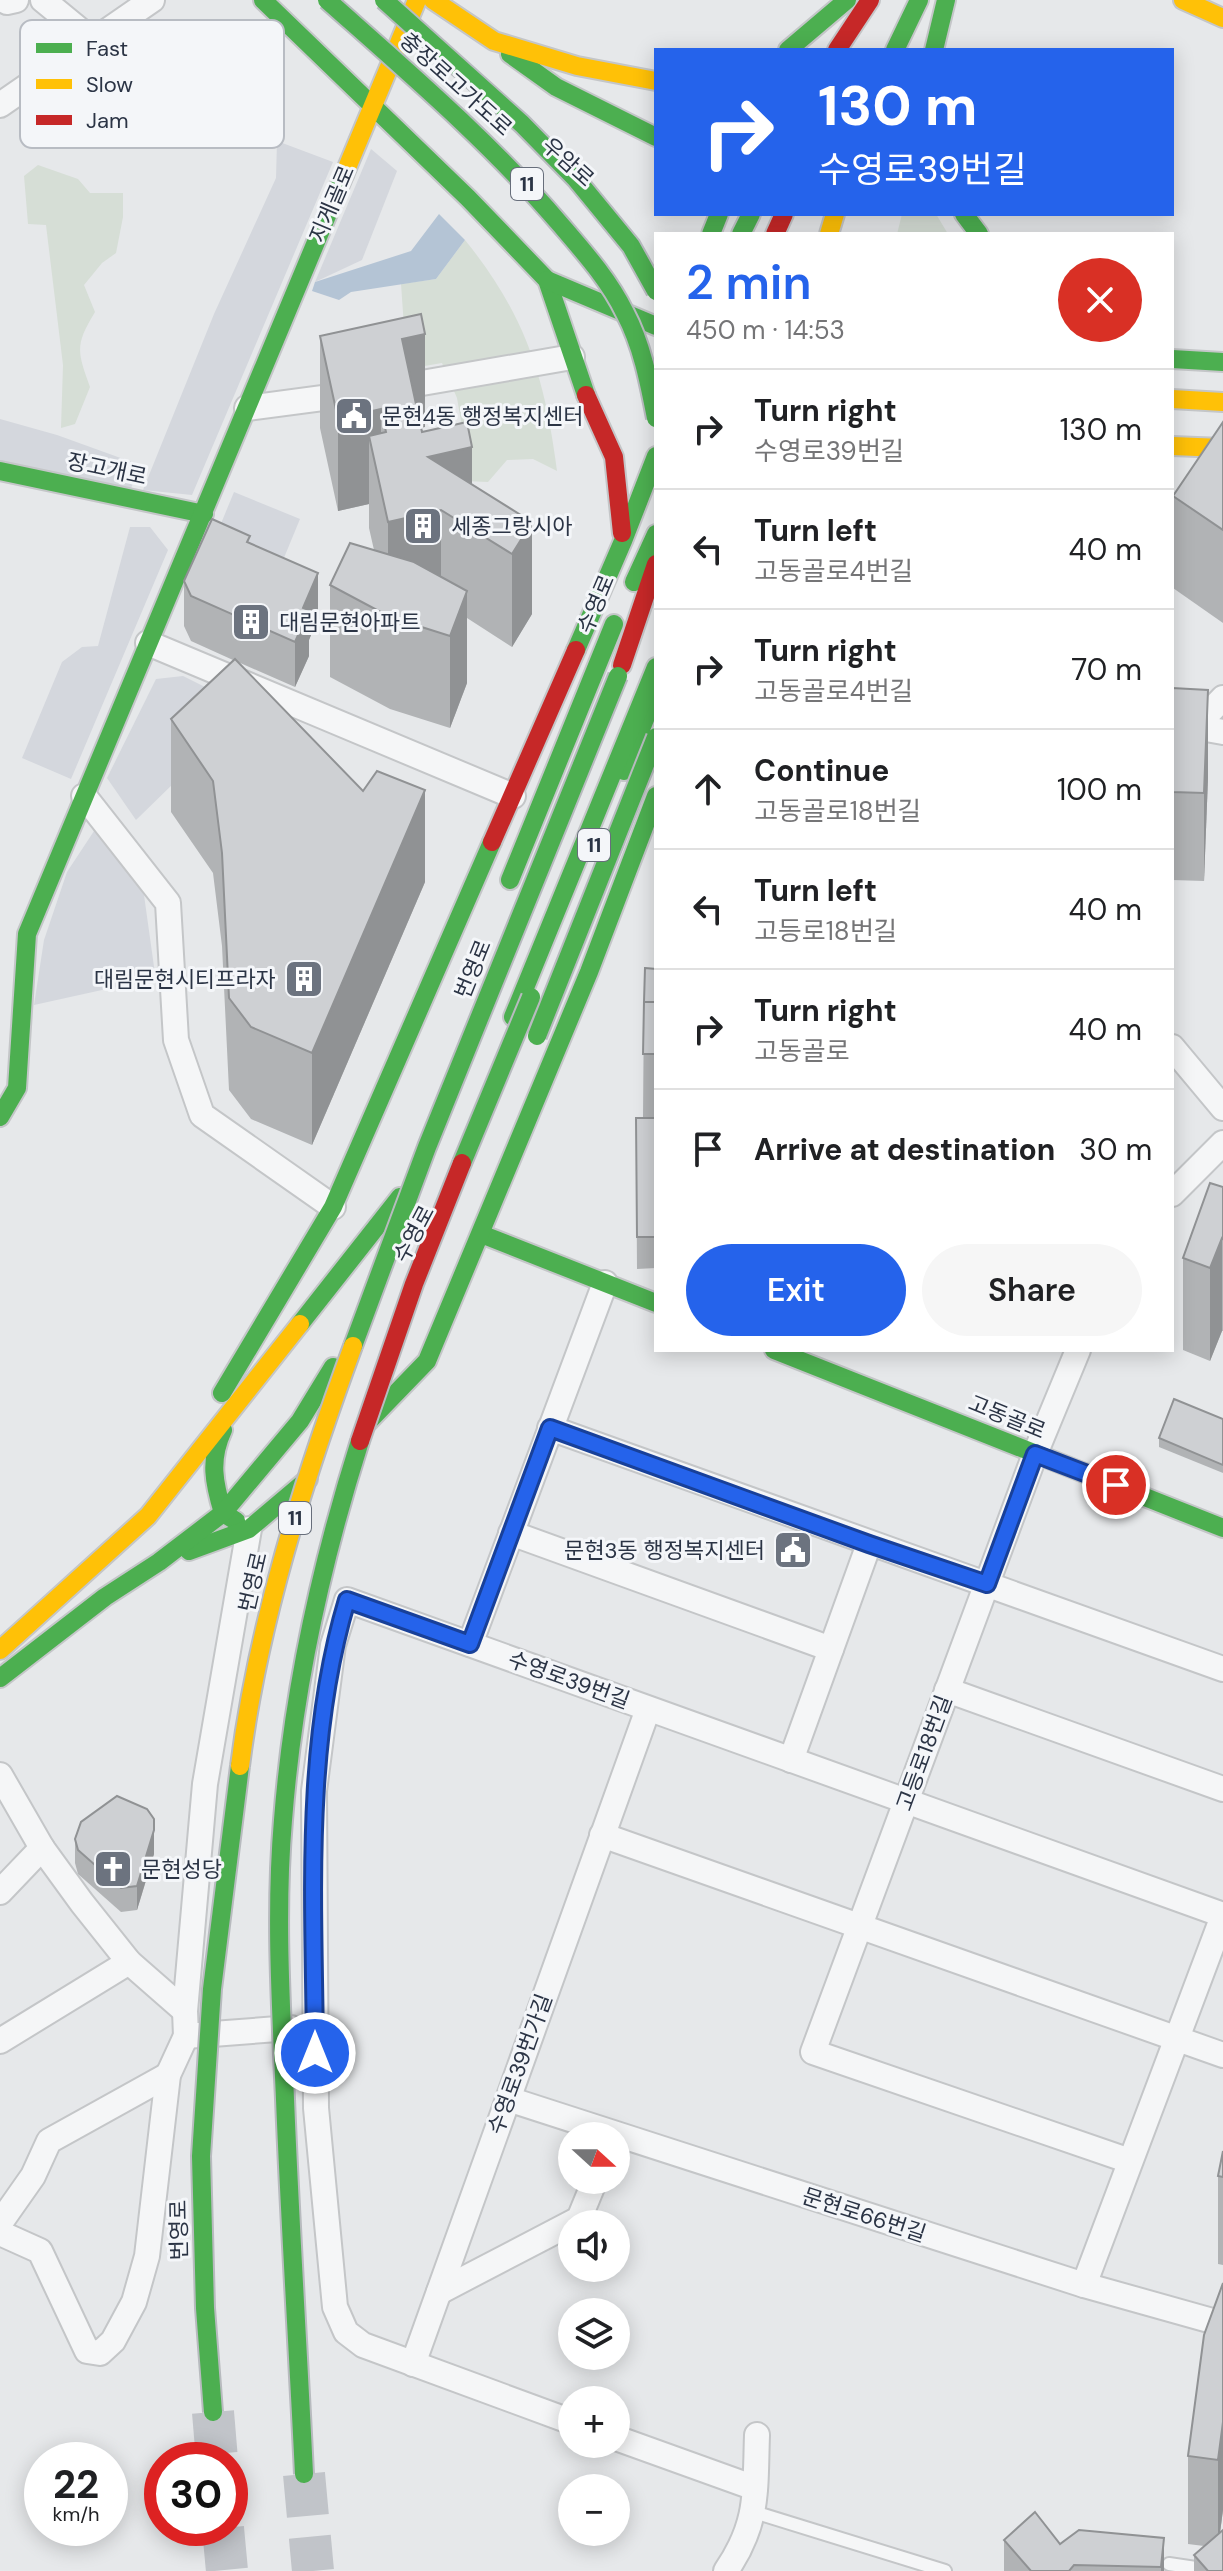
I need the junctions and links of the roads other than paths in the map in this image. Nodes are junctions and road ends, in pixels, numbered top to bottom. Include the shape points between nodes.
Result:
1 (4, 0) edge
2 (16, 0) edge
3 (43, 0) edge
4 (152, 0) edge
5 (263, 0) edge
6 (327, 0) edge
7 (354, 0) edge
8 (384, 0) edge
9 (417, 0) edge
10 (433, 0) edge
11 (847, 0) edge
12 (871, 0) edge
13 (919, 0) edge
14 (946, 0) edge
15 (1183, 0) edge
16 (1223, 18) edge
17 (67, 20) edge
18 (123, 20) edge
19 (284, 20) edge
20 (284, 20) edge
21 (494, 41) junction
22 (400, 42) junction
23 (790, 48) edge
24 (838, 48) edge
25 (852, 48) edge
26 (896, 48) edge
27 (934, 48) edge
28 (654, 81) edge
29 (20, 91) edge
30 (372, 104) junction
31 (0, 105) edge
32 (503, 136) dead end
33 (654, 136) edge
34 (549, 178) dead end
35 (607, 230) dead end
36 (547, 280) junction
37 (654, 287) edge
38 (650, 321) edge
39 (572, 357) junction
40 (1174, 359) edge
41 (1223, 362) edge
42 (1174, 399) edge
43 (1223, 402) edge
44 (247, 408) junction
45 (654, 408) edge
46 (1174, 446) edge
47 (1223, 448) edge
48 (654, 461) edge
49 (0, 471) edge
50 (204, 514) junction
51 (654, 538) edge
52 (623, 541) junction
53 (654, 570) edge
54 (654, 608) edge
55 (615, 611) junction
56 (148, 643) junction
57 (654, 672) edge
58 (654, 697) edge
59 (1223, 698) edge
60 (1184, 728) edge
61 (1223, 732) edge
62 (654, 742) edge
63 (84, 796) junction
64 (513, 796) junction
65 (654, 801) edge
66 (507, 887) dead end
67 (533, 1047) dead end
68 (1174, 1049) edge
69 (1223, 1108) edge
70 (0, 1117) edge
71 (1223, 1143) edge
72 (384, 1191) dead end
73 (1174, 1192) edge
74 (333, 1207) junction
75 (481, 1234) junction
76 (605, 1283) junction
77 (654, 1302) edge
78 (340, 1306) dead end
79 (427, 1313) dead end
80 (324, 1349) dead end
81 (779, 1352) edge
82 (1077, 1352) edge
83 (238, 1402) junction
84 (550, 1428) junction
85 (1035, 1454) junction
86 (223, 1513) junction
87 (1223, 1528) edge
88 (249, 1529) junction
89 (511, 1533) junction
90 (128, 1536) junction
91 (869, 1544) junction
92 (281, 1561) junction
93 (159, 1562) junction
94 (987, 1584) junction
95 (310, 1618) junction
96 (470, 1644) junction
97 (831, 1649) junction
98 (0, 1650) edge
99 (1223, 1669) edge
100 (0, 1678) edge
101 (947, 1690) junction
102 (648, 1709) junction
103 (791, 1760) junction
104 (0, 1775) edge
105 (1223, 1789) edge
106 (906, 1801) junction
107 (602, 1835) junction
108 (42, 1848) junction
109 (0, 1892) edge
110 (1223, 1916) edge
111 (859, 1928) junction
112 (129, 1962) junction
113 (185, 2011) junction
114 (315, 2026) junction
115 (186, 2036) junction
116 (1177, 2038) junction
117 (0, 2041) edge
118 (1223, 2055) edge
119 (168, 2075) junction
120 (508, 2099) junction
121 (575, 2122) edge
122 (630, 2140) edge
123 (1130, 2161) junction
124 (589, 2194) edge
125 (0, 2223) edge
126 (0, 2233) edge
127 (1084, 2285) junction
128 (439, 2292) junction
129 (1223, 2324) edge
130 (413, 2364) junction
131 (213, 2412) tunnel mouth
132 (558, 2417) edge
133 (757, 2435) dead end
134 (630, 2444) edge
135 (304, 2474) tunnel mouth
136 (754, 2500) junction
137 (1169, 2564) dead end
138 (726, 2571) edge
139 (945, 2571) edge
140 (1216, 2571) edge

1 - 2 street
3 - 17 street
4 - 18 street
5 - 19 main road
6 - 45 main road, 충장로고가도로 / 11, bridge via 490,145 592,262 625,313
7 - 22 main road
8 - 37 main road, 충장로고가도로 / 11, bridge via 576,179 631,246
9 - 22 main road, 지게골로
10 - 21 main road
11 - 23 main road
12 - 24 main road
12 - 25 main road
13 - 26 main road
14 - 27 main road
15 - 16 main road
20 - 30 main road
21 - 28 main road via 577,66
21 - 33 main road via 556,87
22 - 30 main road, 지게골로
22 - 32 main road
29 - 31 street
30 - 36 main road
30 - 44 main road, 지게골로
34 - 35 main road, 우암로
36 - 38 main road
36 - 39 main road
39 - 44 street via 426,384
39 - 52 main road via 614,457
40 - 41 main road
42 - 43 main road
44 - 50 main road, 지게골로
46 - 47 main road
48 - 52 main road, 수영로
49 - 50 main road, 장고개로
50 - 56 main road, 지게골로
51 - 55 main road, 수영로
52 - 55 main road
52 - 64 main road, 수영로
53 - 92 main road, 번영로 / 11, bridge via 618,676 427,1147 342,1376
54 - 83 main road, 수영로 via 630,699 535,922 398,1199
55 - 66 main road
56 - 63 main road, 지게골로
56 - 64 street
57 - 86 main road, 수영로 via 478,1100 410,1245 300,1421
58 - 95 main road, 11, bridge via 383,1365
59 - 60 street
60 - 61 street
62 - 67 main road, bridge
63 - 70 main road, 지게골로 via 27,934 17,1088
63 - 74 street via 168,903 176,1040 202,1115
64 - 74 main road, 수영로
65 - 75 main road
68 - 69 street
71 - 73 street
72 - 78 main road
74 - 90 main road, 수영로 via 236,1371
75 - 76 main road
75 - 88 main road via 427,1361 335,1456
76 - 77 main road
76 - 84 street
79 - 95 main road, bridge
80 - 92 main road, bridge via 309,1393
81 - 85 main road, 고동골로
82 - 85 street, 고등로18번길
83 - 86 main road via 212,1451
83 - 90 main road, 수영로
84 - 89 street
84 - 91 street
85 - 87 main road, 고동골로
85 - 94 street, 고등로18번길
86 - 88 main road
86 - 93 main road, 수영로
88 - 93 main road
88 - 113 street via 205,1784
89 - 96 street
89 - 97 street
90 - 98 main road, 수영로
91 - 94 street
91 - 97 street
92 - 131 main road, 번영로 / 11, bridge via 244,1732 212,1989 201,2156
93 - 100 main road, 수영로
94 - 99 street
94 - 101 street, 고등로18번길
95 - 135 main road, 11, bridge via 286,1782 278,1955
96 - 102 street, 수영로39번길
96 - 114 street, 수영로39번길 via 347,1600 333,1645 314,1791
97 - 103 street
101 - 105 street
101 - 106 street, 고등로18번길
102 - 103 street, 수영로39번길
102 - 107 street, 수영로39번가길
103 - 106 street, 수영로39번길
104 - 108 street
106 - 110 street, 수영로39번길
106 - 111 street, 고등로18번길
107 - 111 street
107 - 120 street, 수영로39번가길
108 - 109 street
108 - 112 street
110 - 116 street
111 - 116 street
111 - 123 street, 고등로18번길 via 813,2052
112 - 113 street
112 - 117 street
113 - 115 street
114 - 115 street
114 - 130 street via 316,2108 335,2307 346,2332 363,2345
115 - 119 street
116 - 118 street
116 - 123 street
119 - 125 street via 49,2141 33,2176
119 - 126 street via 147,2256 134,2302 113,2341 100,2353 87,2351 40,2251
120 - 121 street, 문현로66번길
120 - 128 street, 수영로39번가길
122 - 127 street, 문현로66번길
123 - 127 street
124 - 128 street via 579,2219
127 - 129 street, 문현로66번길
128 - 130 street, 수영로39번가길
130 - 132 street
133 - 136 street
134 - 136 street
136 - 138 street via 743,2546
136 - 139 lane
137 - 140 lane

